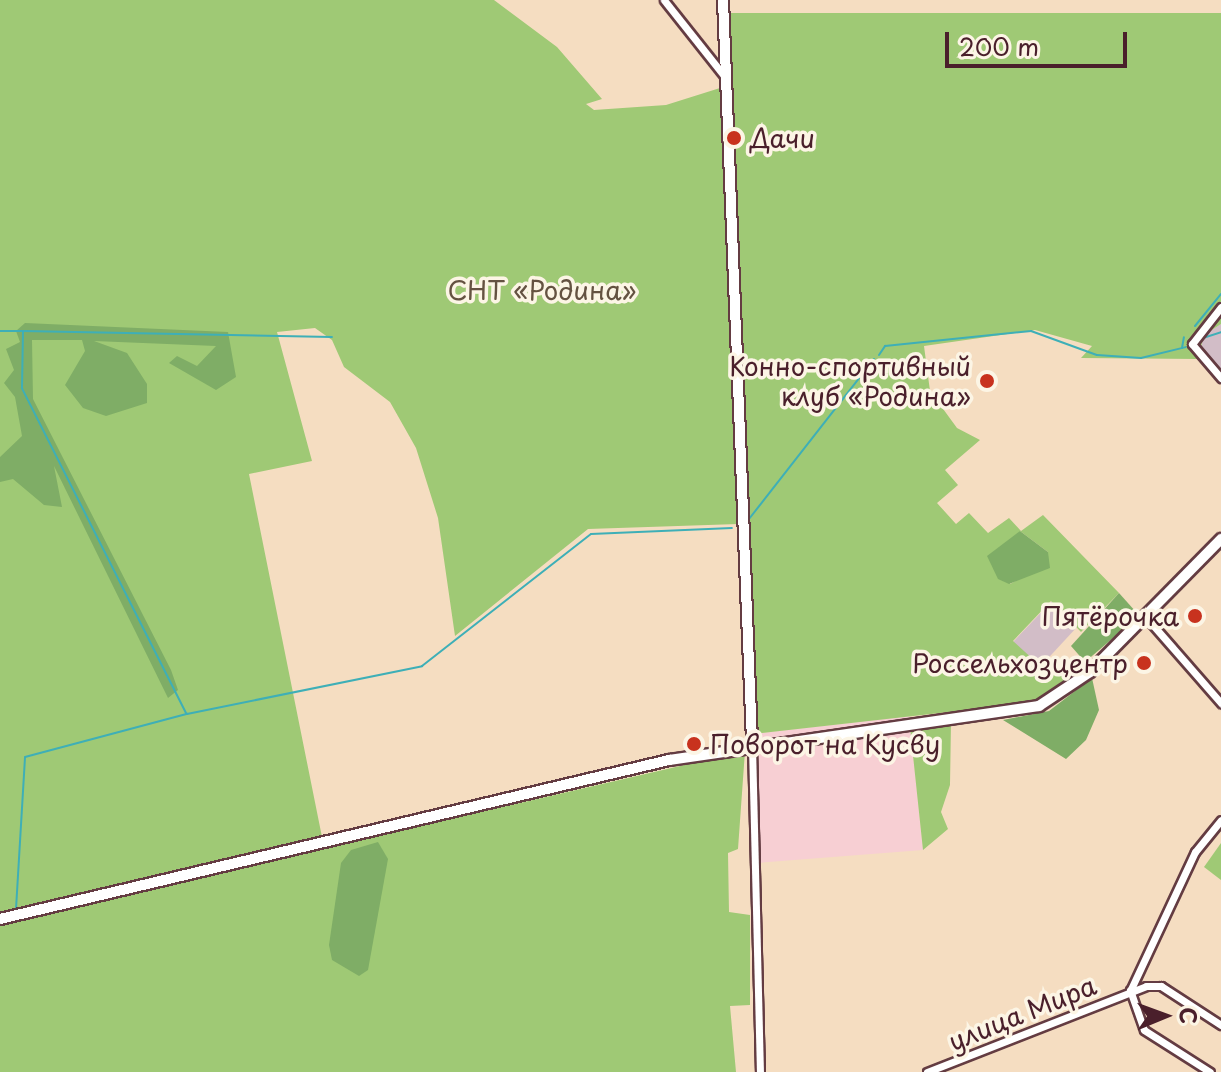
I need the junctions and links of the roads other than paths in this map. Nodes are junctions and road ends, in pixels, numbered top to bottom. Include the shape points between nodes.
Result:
1 (664, 0) edge
2 (723, 0) edge
3 (725, 77) junction
4 (1221, 307) edge
5 (1221, 378) edge
6 (1221, 539) edge
7 (1145, 616) junction
8 (1221, 703) edge
9 (752, 743) junction
10 (1221, 820) edge
11 (0, 919) edge
12 (1130, 990) junction
13 (1221, 1025) edge
14 (760, 1072) edge
15 (927, 1072) edge
16 (1210, 1072) edge

1 - 3 street
2 - 3 street
3 - 9 street
4 - 5 street via 1192,344
6 - 7 street
7 - 8 street
7 - 9 street via 1068,692 1039,706
9 - 11 street
9 - 14 street
10 - 12 street, улица Мира via 1195,852
12 - 13 street via 1161,986
12 - 15 street, улица Мира
12 - 16 street via 1144,1030

